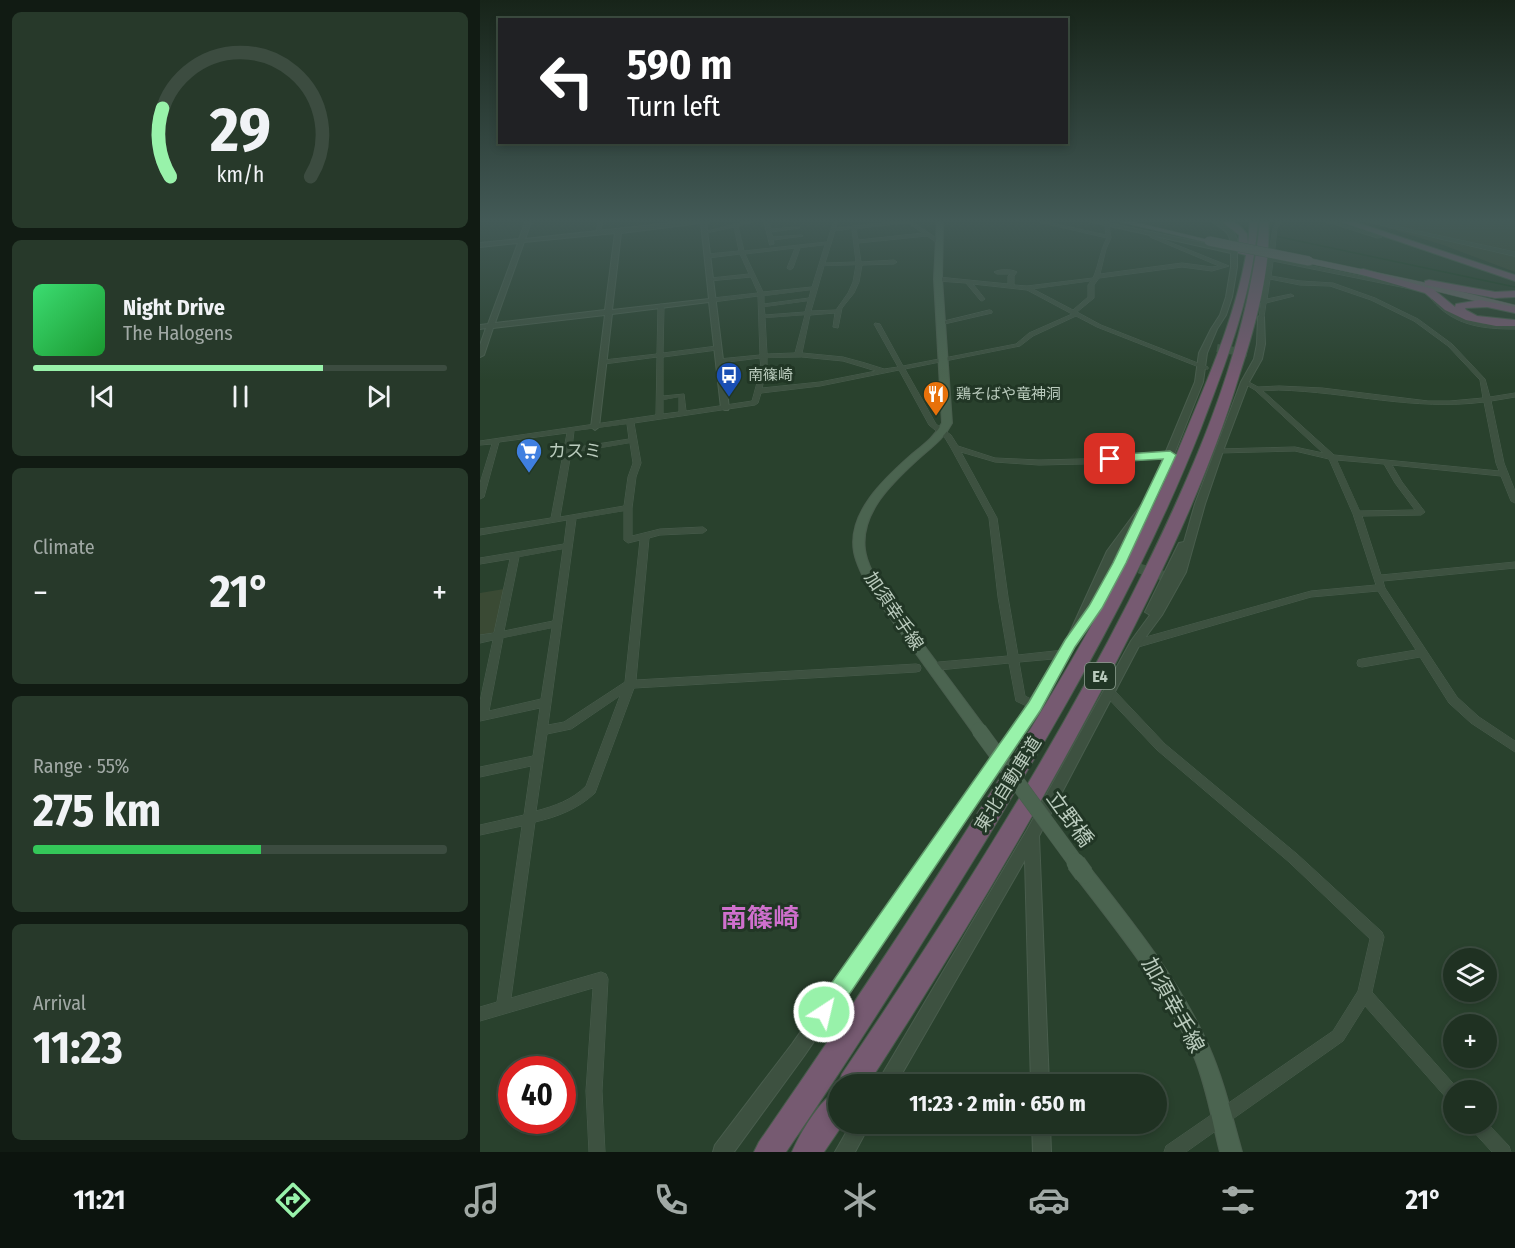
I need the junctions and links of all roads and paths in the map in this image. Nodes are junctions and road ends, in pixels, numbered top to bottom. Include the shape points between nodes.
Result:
1 (508, 274) edge
2 (613, 274) edge
3 (710, 274) edge
4 (819, 274) edge
5 (857, 274) edge
6 (938, 274) edge
7 (997, 274) edge
8 (1013, 274) edge
9 (1099, 274) edge
10 (1125, 274) edge
11 (1234, 274) edge
12 (1234, 274) edge
13 (1258, 274) edge
14 (1269, 274) edge
15 (1333, 274) edge
16 (1342, 274) edge
17 (1369, 274) edge
18 (1370, 274) edge
19 (1381, 274) edge
20 (1500, 274) edge
21 (753, 275) joint
22 (1268, 277) junction
23 (1097, 278) junction
24 (1515, 278) edge
25 (938, 279) junction
26 (711, 280) junction
27 (968, 282) junction
28 (1429, 283) junction
29 (1331, 284) junction
30 (998, 285) junction
31 (1011, 286) junction
32 (814, 288) junction
33 (1026, 288) junction
34 (761, 294) junction
35 (1515, 294) edge
36 (1291, 296) dead end
37 (811, 299) junction
38 (982, 299) dead end
39 (713, 300) junction
40 (1262, 302) junction
41 (661, 306) junction
42 (761, 306) junction
43 (1515, 308) edge
44 (839, 311) junction
45 (608, 312) junction
46 (808, 312) junction
47 (990, 312) dead end
48 (1075, 313) junction
49 (1223, 315) junction
50 (761, 317) junction
51 (1260, 319) junction
52 (1481, 320) junction
53 (940, 323) junction
54 (877, 324) dead end
55 (1515, 324) edge
56 (490, 326) junction
57 (480, 327) edge
58 (836, 327) dead end
59 (717, 348) junction
60 (480, 355) edge
61 (660, 355) junction
62 (763, 355) junction
63 (798, 356) junction
64 (942, 360) junction
65 (604, 362) junction
66 (719, 362) junction
67 (1203, 367) junction
68 (902, 368) junction
69 (882, 371) junction
70 (1245, 382) junction
71 (1257, 388) junction
72 (757, 391) junction
73 (1515, 395) edge
74 (660, 398) junction
75 (1488, 399) junction
76 (725, 408) junction
77 (683, 414) junction
78 (659, 417) junction
79 (630, 421) junction
80 (595, 426) junction
81 (571, 430) junction
82 (942, 433) junction
83 (634, 440) junction
84 (496, 441) junction
85 (480, 443) edge
86 (956, 448) junction
87 (567, 451) junction
88 (1219, 451) junction
89 (1170, 455) junction
90 (1332, 457) junction
91 (1387, 463) junction
92 (1503, 474) junction
93 (480, 497) edge
94 (1152, 497) junction
95 (1515, 501) edge
96 (628, 508) junction
97 (1357, 514) junction
98 (572, 517) junction
99 (555, 520) junction
100 (1193, 526) junction
101 (704, 530) dead end
102 (480, 532) edge
103 (645, 536) junction
104 (567, 546) junction
105 (515, 555) junction
106 (480, 561) edge
107 (1515, 565) edge
108 (1379, 583) junction
109 (556, 624) junction
110 (498, 636) junction
111 (480, 639) edge
112 (1135, 645) junction
113 (1067, 649) junction
114 (1423, 653) junction
115 (1014, 657) junction
116 (1362, 663) dead end
117 (939, 666) dead end
118 (916, 668) dead end
119 (630, 684) junction
120 (1109, 692) junction
121 (546, 702) junction
122 (1035, 706) junction
123 (481, 717) edge
124 (980, 730) joint
125 (542, 731) junction
126 (1515, 747) edge
127 (537, 760) junction
128 (480, 772) edge
129 (529, 818) junction
130 (480, 830) edge
131 (1032, 835) junction
132 (1084, 874) joint
133 (1364, 994) junction
134 (503, 1007) junction
135 (480, 1014) edge
136 (859, 1074) edge
137 (892, 1074) edge
138 (1040, 1074) edge
139 (1443, 1083) edge
140 (1221, 1116) junction
141 (828, 1120) edge
142 (855, 1134) edge
143 (1041, 1134) edge
144 (1487, 1134) edge
145 (597, 1152) edge
146 (722, 1152) edge
147 (769, 1152) edge
148 (807, 1152) edge
149 (844, 1152) edge
150 (1042, 1152) edge
151 (1172, 1152) edge
152 (1231, 1152) edge
153 (1503, 1152) edge

1 - 56 street
2 - 45 street
3 - 26 street
4 - 32 street
5 - 44 street
6 - 25 main road
7 - 30 street
8 - 31 street
9 - 23 street
10 - 23 street
11 - 49 street
12 - 147 highway, 東北自動車道 / E4 via 1230,335 1183,461 1092,645 900,957
13 - 136 highway, 東北自動車道 / E4 via 1219,415 1181,511 1113,653 1036,792 928,971
14 - 22 street
15 - 29 street
16 - 55 street via 1421,289 1454,317 1487,325
17 - 52 highway via 1429,291 1457,313
18 - 43 highway
19 - 28 highway
20 - 24 highway
21 - 26 street
21 - 34 street
22 - 29 street
22 - 40 street
23 - 33 street
23 - 48 street via 1091,285 1091,298
25 - 27 street
25 - 53 main road
26 - 39 street
27 - 30 street
27 - 38 street
28 - 35 highway via 1495,295
28 - 43 highway
29 - 75 street via 1393,308 1431,329 1476,371
30 - 31 street
31 - 33 street
32 - 34 street
32 - 37 street
33 - 48 street
34 - 39 street
34 - 42 street
36 - 40 street
37 - 42 street
37 - 46 street
39 - 41 street
39 - 59 street
40 - 51 street
41 - 45 street
41 - 61 street
42 - 50 street
43 - 52 highway via 1476,303 1459,307
44 - 46 street
44 - 58 street
45 - 56 street
45 - 65 street
46 - 50 street
46 - 63 street
47 - 53 street
48 - 64 street via 1036,331 1018,345
48 - 67 street
49 - 67 street via 1214,329
49 - 67 street via 1215,348
50 - 62 street
51 - 70 street
51 - 70 street via 1258,359
52 - 55 highway
53 - 64 main road
54 - 68 street
56 - 57 street
56 - 60 street
59 - 61 street
59 - 66 street
61 - 65 street
61 - 74 street
62 - 63 street
62 - 66 street
62 - 72 street via 764,368
63 - 69 street via 856,362
64 - 68 street
64 - 82 main road via 948,406
65 - 80 street
66 - 76 street
67 - 89 street
68 - 69 street
68 - 82 street via 933,425
69 - 72 street via 820,384
70 - 71 street
70 - 88 street
71 - 75 street via 1314,388 1428,403 1459,404
71 - 90 street
72 - 76 street via 755,403
73 - 75 street
74 - 77 street via 682,395
74 - 78 street
75 - 92 street
76 - 77 street
77 - 78 street
78 - 79 street
79 - 80 street
79 - 83 street
80 - 81 street
81 - 84 street
81 - 87 street
82 - 86 street
82 - 124 main road, 加須幸手線 via 886,485 870,506 862,522 859,547 865,570 877,591
83 - 87 street
83 - 96 street via 637,463
84 - 85 street
84 - 93 street
86 - 89 street via 992,459 1050,463
86 - 115 street via 993,518
87 - 99 street
88 - 90 street via 1295,449
88 - 100 street
89 - 94 street
90 - 91 street
90 - 97 street
91 - 92 street
91 - 97 street via 1421,512
92 - 95 street
94 - 113 street via 1121,563
94 - 113 street via 1112,551
96 - 98 street
96 - 103 street via 628,540
97 - 108 street
98 - 99 street
98 - 104 street
99 - 102 street
100 - 112 street
100 - 112 street via 1181,572
101 - 103 street
103 - 119 street
104 - 105 street
104 - 109 street
105 - 106 street
105 - 110 street
107 - 108 street
108 - 112 street via 1311,594
108 - 114 street
109 - 110 street
109 - 121 street
110 - 111 street
110 - 123 street
112 - 120 street
113 - 115 street
113 - 122 street
114 - 116 street
114 - 126 street via 1453,700
115 - 117 street
115 - 122 street via 1020,698
118 - 119 street
119 - 125 street via 567,726
119 - 129 street via 586,796 569,806
120 - 131 street
120 - 133 street via 1161,747 1293,858 1377,937
121 - 123 street
121 - 125 street
122 - 146 street via 798,1050
124 - 132 main road, 立野橋, bridge
125 - 127 street
127 - 128 street
127 - 129 street
129 - 130 street
129 - 134 street
131 - 137 street
131 - 138 street
132 - 140 main road, 加須幸手線 via 1142,949 1175,1001 1198,1044
133 - 139 street
133 - 140 street via 1338,1035
134 - 135 street
134 - 145 street via 601,979 594,1091
140 - 151 street
140 - 152 main road, 加須幸手線
141 - 148 highway
142 - 149 street
143 - 150 street
144 - 153 street

